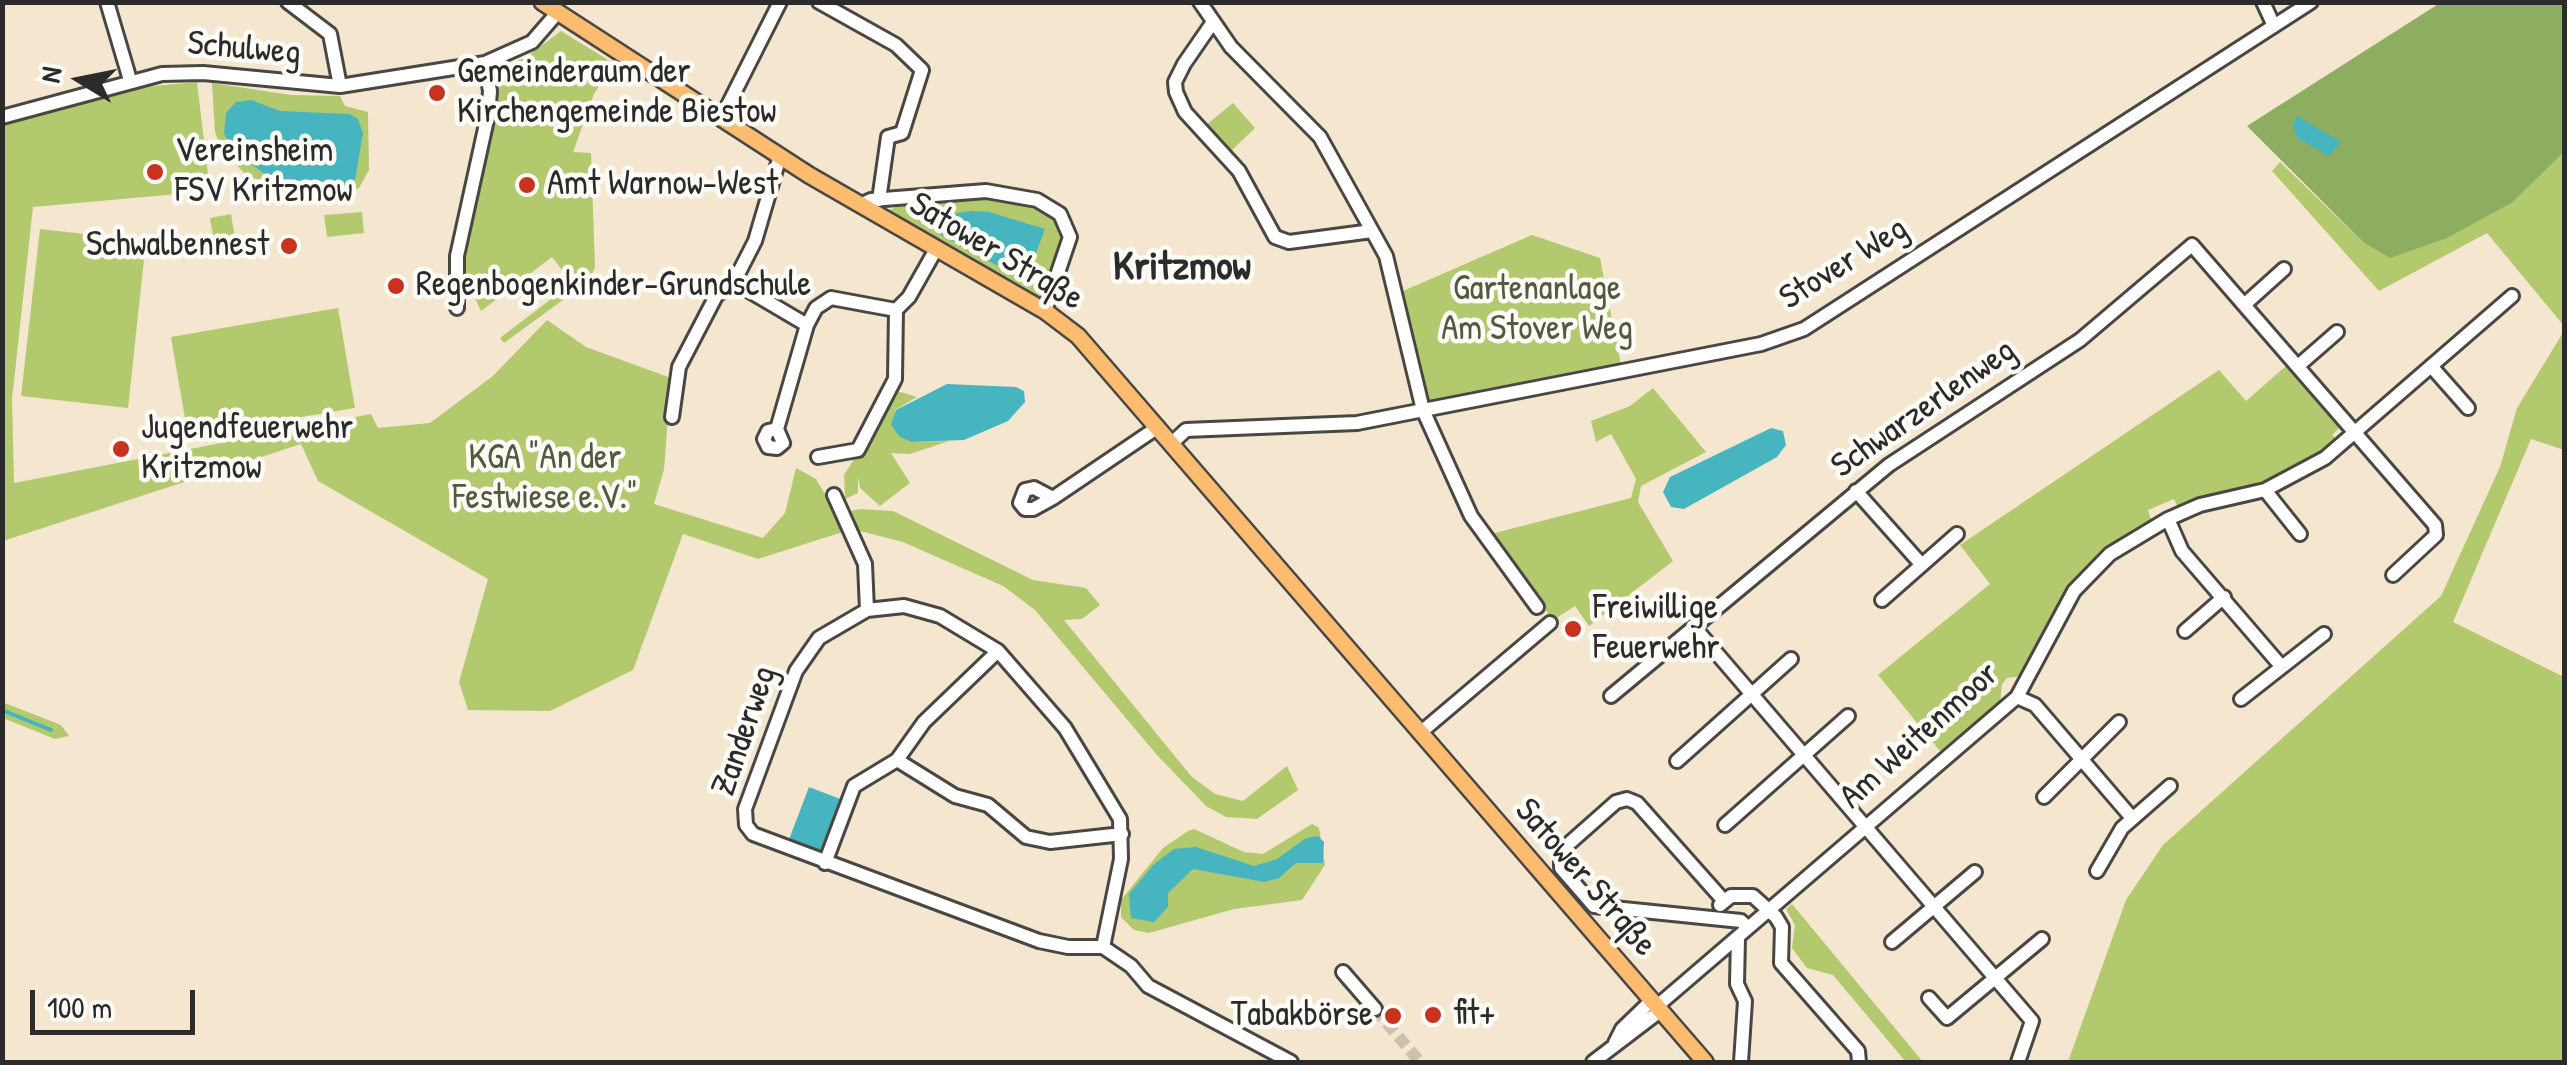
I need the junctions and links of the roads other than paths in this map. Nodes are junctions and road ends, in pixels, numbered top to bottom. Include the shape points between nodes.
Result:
1 (107, 2) edge
2 (288, 2) edge
3 (542, 2) edge
4 (780, 2) edge
5 (818, 2) edge
6 (1200, 2) edge
7 (2263, 2) edge
8 (2311, 2) edge
9 (558, 12) junction
10 (1213, 22) junction
11 (2274, 26) junction
12 (485, 63) junction
13 (130, 80) junction
14 (340, 86) junction
15 (2, 116) edge
16 (722, 119) junction
17 (780, 156) junction
18 (879, 200) junction
19 (860, 206) junction
20 (1372, 231) junction
21 (934, 251) junction
22 (2284, 269) dead end
23 (734, 282) junction
24 (2512, 296) dead end
25 (2244, 305) junction
26 (457, 308) dead end
27 (896, 310) junction
28 (1045, 311) junction
29 (806, 325) junction
30 (2337, 332) dead end
31 (2298, 366) junction
32 (2431, 366) junction
33 (2468, 408) dead end
34 (1423, 410) junction
35 (672, 417) dead end
36 (1158, 426) junction
37 (777, 430) dead end
38 (2356, 431) junction
39 (1172, 442) junction
40 (818, 457) dead end
41 (2265, 490) junction
42 (1856, 491) junction
43 (834, 494) dead end
44 (1053, 498) dead end
45 (2168, 519) junction
46 (1957, 534) dead end
47 (2300, 534) dead end
48 (1921, 564) junction
49 (2393, 574) dead end
50 (2224, 597) junction
51 (1882, 600) dead end
52 (1537, 607) dead end
53 (866, 610) junction
54 (1550, 623) dead end
55 (1695, 628) junction
56 (2185, 630) dead end
57 (2324, 634) dead end
58 (998, 651) junction
59 (1791, 659) dead end
60 (2282, 666) junction
61 (1752, 694) junction
62 (1611, 696) dead end
63 (2017, 697) junction
64 (2242, 699) dead end
65 (1848, 716) dead end
66 (2120, 722) dead end
67 (1420, 733) junction
68 (1803, 756) junction
69 (897, 760) junction
70 (1676, 761) dead end
71 (2082, 761) junction
72 (2170, 786) dead end
73 (2044, 797) dead end
74 (2132, 818) junction
75 (1725, 824) dead end
76 (1864, 828) junction
77 (1122, 834) junction
78 (825, 863) junction
79 (2097, 870) dead end
80 (1976, 872) dead end
81 (1724, 901) junction
82 (1932, 906) junction
83 (1769, 910) junction
84 (1708, 918) junction
85 (1743, 932) junction
86 (2042, 938) dead end
87 (1892, 942) dead end
88 (1102, 947) junction
89 (1343, 972) dead end
90 (1994, 980) junction
91 (1929, 998) dead end
92 (1656, 1007) junction
93 (1375, 1009) tunnel mouth
94 (1291, 1062) edge
95 (1593, 1062) edge
96 (1705, 1062) edge
97 (1740, 1062) edge
98 (1860, 1062) edge
99 (2018, 1062) edge

1 - 13 street
2 - 14 street via 330,34
3 - 9 main road, Satower Straße
4 - 16 street
5 - 18 street via 896,45 922,70 902,133 888,137
6 - 10 street
7 - 11 street
8 - 11 street, Stover Weg
9 - 12 street, Schulweg via 532,42
9 - 16 main road, Satower Straße
10 - 20 street via 1320,137
10 - 20 street via 1184,64 1176,92 1185,112 1239,171 1275,237 1289,242
11 - 34 street, Stover Weg via 1804,329 1761,344
12 - 14 street, Schulweg
12 - 26 street via 488,116 457,256
13 - 14 street, Schulweg via 204,72
13 - 15 street, Schulweg
16 - 17 main road, Satower Straße
17 - 19 main road, Satower Straße
17 - 23 street via 755,241
18 - 19 street
18 - 28 street via 986,191 1037,200 1060,214 1070,237
19 - 21 main road, Satower Straße
20 - 34 street via 1397,287
21 - 27 street
21 - 28 main road, Satower Straße
22 - 25 street
23 - 29 street
23 - 35 street via 716,296 676,374
24 - 32 street, Am Weitenmoor
25 - 31 street
25 - 42 street, Schwarzerlenweg via 2192,245 2080,340
27 - 29 street via 831,298
27 - 40 street via 895,379 858,450
28 - 36 main road, Satower Straße via 1078,336
29 - 37 street
30 - 31 street
31 - 38 street
32 - 33 street
32 - 38 street, Am Weitenmoor
34 - 39 street, Stover Weg via 1356,424 1186,430
34 - 52 street via 1470,516
36 - 39 main road, Satower Straße
36 - 44 street
38 - 41 street, Am Weitenmoor via 2325,458
38 - 49 street via 2436,525 2436,535
39 - 67 main road, Satower Straße
41 - 45 street, Am Weitenmoor
41 - 47 street
42 - 48 street
42 - 55 street, Schwarzerlenweg
43 - 53 street via 865,564
45 - 50 street via 2182,550
45 - 63 street, Am Weitenmoor via 2110,554 2074,591
46 - 48 street
48 - 51 street
50 - 56 street
50 - 60 street
53 - 58 street, Zanderweg via 920,608
53 - 78 street, Zanderweg via 818,638 796,670 746,809 753,834
54 - 67 street
55 - 61 street
55 - 62 street, Schwarzerlenweg
57 - 60 street
58 - 69 street via 934,712
58 - 77 street, Zanderweg via 1065,728
59 - 61 street
60 - 64 street
61 - 68 street
61 - 70 street
63 - 71 street via 2035,706
63 - 76 street, Am Weitenmoor
65 - 68 street
66 - 71 street
67 - 92 main road, Satower Straße
68 - 75 street
68 - 76 street
69 - 77 street via 956,796 988,804 1026,837 1050,842
69 - 78 street via 854,786
71 - 73 street
71 - 74 street
72 - 74 street
74 - 79 street
76 - 82 street
76 - 83 street, Am Weitenmoor
77 - 88 street
78 - 88 street, Zanderweg via 1054,945
80 - 82 street
81 - 83 street via 1753,896
81 - 84 street
81 - 84 street via 1627,799 1564,848 1561,868 1594,906
82 - 87 street
82 - 90 street
83 - 85 street, Am Weitenmoor
83 - 98 street via 1782,927 1781,963 1858,1051
84 - 85 street via 1741,921
85 - 92 street, Am Weitenmoor
85 - 97 street
86 - 90 street
88 - 94 street via 1148,986
89 - 93 street
90 - 91 street via 1946,1018
90 - 99 street via 2032,1020
92 - 95 street, Am Weitenmoor
92 - 96 main road, Satower Straße

